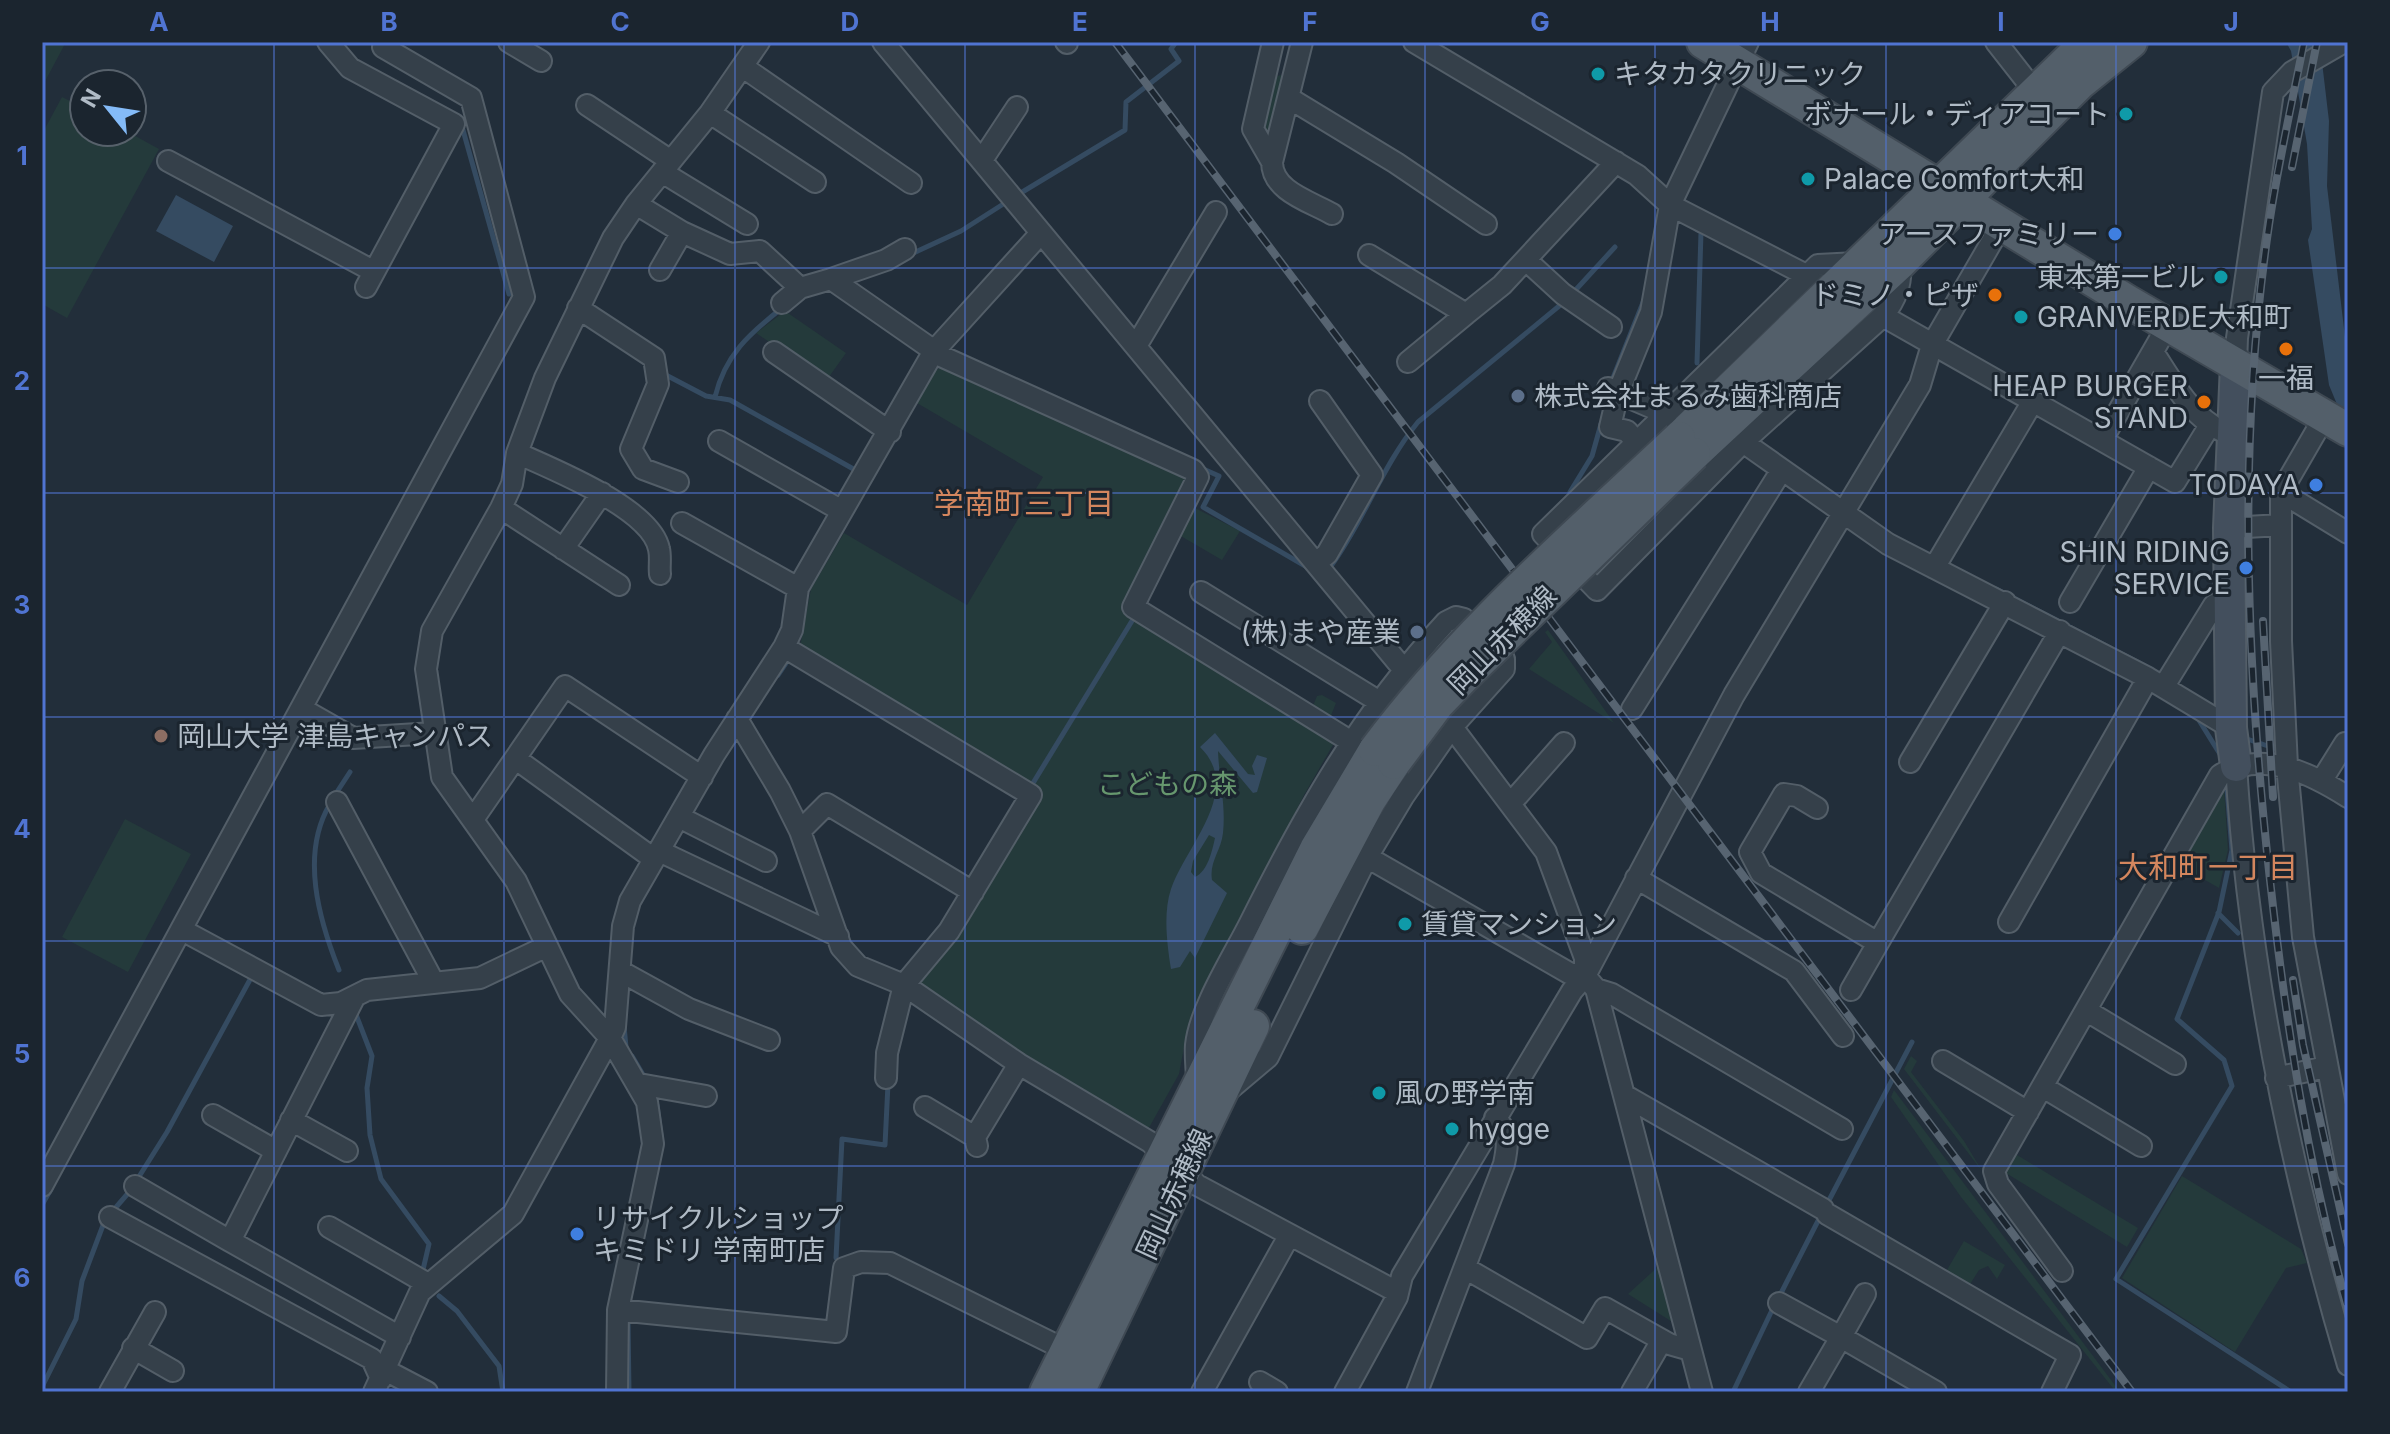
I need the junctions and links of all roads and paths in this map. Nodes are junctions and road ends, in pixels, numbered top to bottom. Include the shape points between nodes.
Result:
1 (328, 42) edge
2 (386, 42) edge
3 (509, 42) edge
4 (759, 42) edge
5 (883, 42) edge
6 (1273, 42) edge
7 (1302, 42) edge
8 (1414, 42) edge
9 (1703, 42) edge
10 (1996, 42) edge
11 (2087, 42) edge
12 (2131, 42) edge
13 (2344, 42) edge
14 (1743, 53) edge
15 (541, 61) dead end
16 (1267, 66) junction
17 (743, 67) junction
18 (1295, 72) junction
19 (2036, 93) junction
20 (1289, 98) junction
21 (587, 105) dead end
22 (1017, 107) dead end
23 (710, 113) junction
24 (982, 160) junction
25 (168, 161) dead end
26 (1272, 162) junction
27 (1616, 162) junction
28 (668, 171) junction
29 (815, 182) dead end
30 (911, 183) dead end
31 (1951, 192) junction
32 (1670, 205) junction
33 (641, 207) junction
34 (1216, 212) dead end
35 (1332, 214) dead end
36 (747, 224) dead end
37 (1486, 224) dead end
38 (2002, 224) junction
39 (682, 232) junction
40 (1041, 233) junction
41 (905, 249) dead end
42 (1369, 255) dead end
43 (1526, 260) junction
44 (1857, 263) junction
45 (1900, 263) junction
46 (660, 270) dead end
47 (1806, 275) junction
48 (831, 279) junction
49 (800, 288) junction
50 (782, 303) dead end
51 (583, 311) junction
52 (1466, 314) junction
53 (1883, 316) junction
54 (1611, 327) dead end
55 (2160, 339) junction
56 (1932, 345) junction
57 (1136, 346) junction
58 (774, 352) dead end
59 (939, 354) junction
60 (1408, 362) dead end
61 (2236, 364) junction
62 (1612, 390) junction
63 (1320, 401) dead end
64 (2033, 401) junction
65 (2336, 423) edge
66 (2222, 428) junction
67 (890, 432) junction
68 (1680, 435) junction
69 (2102, 440) junction
70 (719, 441) dead end
71 (1743, 442) junction
72 (1637, 443) junction
73 (517, 453) junction
74 (2149, 467) junction
75 (1781, 471) junction
76 (678, 482) dead end
77 (2281, 492) junction
78 (602, 493) junction
79 (501, 508) junction
80 (842, 511) junction
81 (1845, 514) junction
82 (682, 523) dead end
83 (2281, 525) junction
84 (2229, 528) junction
85 (2348, 533) edge
86 (563, 549) junction
87 (1316, 563) junction
88 (1936, 564) junction
89 (660, 574) dead end
90 (619, 585) dead end
91 (798, 588) junction
92 (1201, 592) dead end
93 (2231, 599) junction
94 (2005, 602) junction
95 (2070, 602) dead end
96 (2060, 631) junction
97 (789, 650) junction
98 (1402, 670) junction
99 (2162, 680) junction
100 (1378, 701) junction
101 (1632, 709) dead end
102 (306, 711) junction
103 (740, 724) junction
104 (1451, 728) junction
105 (2231, 728) junction
106 (434, 733) junction
107 (1564, 743) dead end
108 (2345, 743) dead end
109 (1373, 751) junction
110 (516, 759) junction
111 (1910, 762) dead end
112 (2287, 766) junction
113 (2229, 770) junction
114 (2325, 776) junction
115 (702, 777) junction
116 (2348, 797) edge
117 (337, 802) dead end
118 (1511, 803) junction
119 (1817, 808) dead end
120 (474, 818) junction
121 (683, 820) junction
122 (800, 831) junction
123 (661, 855) junction
124 (1367, 857) junction
125 (766, 861) dead end
126 (1636, 878) junction
127 (969, 890) junction
128 (2009, 922) dead end
129 (186, 933) junction
130 (838, 936) junction
131 (1878, 943) junction
132 (545, 947) junction
133 (624, 972) junction
134 (1590, 982) junction
135 (434, 983) junction
136 (904, 985) junction
137 (1851, 990) dead end
138 (354, 998) junction
139 (2087, 1011) junction
140 (1843, 1036) dead end
141 (610, 1038) junction
142 (769, 1040) dead end
143 (1943, 1061) dead end
144 (1019, 1064) junction
145 (2175, 1064) dead end
146 (2326, 1067) junction
147 (886, 1078) dead end
148 (2276, 1078) junction
149 (646, 1085) junction
150 (2043, 1087) junction
151 (1208, 1093) junction
152 (1624, 1095) junction
153 (706, 1096) dead end
154 (925, 1107) dead end
155 (2028, 1112) junction
156 (213, 1115) dead end
157 (1495, 1118) junction
158 (291, 1120) junction
159 (1842, 1129) dead end
160 (2141, 1146) dead end
161 (2345, 1149) edge
162 (276, 1151) junction
163 (347, 1151) dead end
164 (1174, 1164) junction
165 (2348, 1174) edge
166 (42, 1186) edge
167 (135, 1186) dead end
168 (110, 1217) dead end
169 (329, 1227) dead end
170 (1289, 1236) junction
171 (230, 1241) junction
172 (1465, 1268) junction
173 (2062, 1271) dead end
174 (428, 1284) junction
175 (1397, 1292) junction
176 (1865, 1294) dead end
177 (1779, 1303) dead end
178 (625, 1311) junction
179 (155, 1312) dead end
180 (400, 1337) junction
181 (1841, 1337) junction
182 (1662, 1340) junction
183 (133, 1348) junction
184 (1690, 1350) junction
185 (1079, 1356) junction
186 (2348, 1365) edge
187 (173, 1371) dead end
188 (380, 1380) edge
189 (110, 1392) edge
190 (427, 1392) edge
191 (617, 1392) edge
192 (1046, 1392) edge
193 (1078, 1392) edge
194 (1202, 1392) edge
195 (1345, 1392) edge
196 (1417, 1392) edge
197 (1632, 1392) edge
198 (1702, 1392) edge
199 (1809, 1392) edge
200 (1936, 1392) edge
201 (2052, 1392) edge

1 - 25 street via 350,68 454,124 370,279
2 - 102 street via 383,47 471,98 524,297
3 - 15 street
4 - 17 street
5 - 24 street
6 - 16 street
7 - 18 street
8 - 27 street
9 - 14 main road
10 - 19 street
11 - 19 main road, 岡山赤穂線
12 - 31 main road, 岡山赤穂線
13 - 61 street via 2292,72 2273,92
14 - 31 main road
14 - 32 street
16 - 18 street
16 - 26 street via 1253,129
17 - 23 street
17 - 30 street
18 - 20 street
19 - 31 main road, 岡山赤穂線
20 - 26 street
20 - 37 street
21 - 28 street
22 - 24 street
23 - 28 street
23 - 29 street
24 - 40 street
26 - 35 street via 1280,185
27 - 32 street
27 - 43 street
28 - 33 street
28 - 36 street
31 - 38 main road
31 - 44 main road, 岡山赤穂線
31 - 45 main road, 岡山赤穂線
32 - 47 street
32 - 62 street via 1651,312
33 - 39 street
33 - 51 street via 613,238
34 - 57 street
38 - 55 main road
38 - 56 street
39 - 46 street
39 - 49 street via 730,254 760,251
40 - 57 street
40 - 59 street
41 - 48 street
42 - 52 street
43 - 52 street
43 - 54 street
44 - 47 street via 1818,265
44 - 68 main road, 岡山赤穂線
45 - 53 street via 1901,280
45 - 68 main road, 岡山赤穂線
47 - 68 street
48 - 49 street
48 - 59 street
49 - 50 street
51 - 73 street
51 - 76 street via 654,358 658,384 631,449 643,469
52 - 60 street
53 - 56 street
53 - 71 street
55 - 61 main road
55 - 66 street via 2179,391
55 - 69 street
56 - 64 street
56 - 81 street via 1920,385
57 - 87 street
58 - 67 street
59 - 67 street
59 - 109 street via 1193,470 1198,477 1133,607
61 - 65 main road
61 - 66 street
62 - 68 street
62 - 72 street via 1610,427 1627,431
63 - 87 street via 1372,475 1327,554
64 - 69 street
64 - 88 street
65 - 77 street
66 - 74 street via 2175,482
66 - 84 street
67 - 80 street
68 - 72 street
68 - 109 main road, 岡山赤穂線, bridge via 1480,628 1422,688
69 - 74 street
70 - 80 street
71 - 72 street via 1597,590 1543,534
71 - 75 street
73 - 78 street
73 - 79 street
74 - 95 street
75 - 81 street
75 - 101 street
77 - 83 street
77 - 85 street
78 - 86 street
78 - 89 street via 630,513 656,542
79 - 86 street
79 - 106 street via 432,631 427,648
80 - 91 street
81 - 88 street
81 - 126 street via 1734,695
82 - 91 street
83 - 84 street
83 - 112 street
84 - 93 street
86 - 90 street
87 - 98 street
88 - 94 street
91 - 97 street
92 - 100 street
93 - 99 street via 2214,605
93 - 105 street
94 - 96 street
94 - 111 street
96 - 99 street
96 - 131 street
97 - 103 street
97 - 127 street via 1031,795
98 - 100 street
98 - 104 street
98 - 104 street via 1456,617 1504,659 1498,679
99 - 105 street
99 - 128 street
100 - 109 street
102 - 106 street via 353,738
102 - 129 street
103 - 115 street
103 - 122 street
104 - 118 street
104 - 124 street
105 - 113 street
106 - 120 street via 442,777
107 - 118 street
108 - 114 street
109 - 151 main road, 岡山赤穂線 via 1316,849
110 - 115 street via 565,686
110 - 120 street
110 - 123 street
112 - 113 street
112 - 114 street
112 - 146 street via 2303,937
113 - 139 street
113 - 148 street
114 - 116 street
115 - 121 street
117 - 135 street
118 - 134 street via 1546,852
119 - 131 street via 1784,794 1750,852 1761,873
120 - 132 street via 516,881
121 - 123 street
121 - 125 street
122 - 127 street via 827,804
122 - 130 street
123 - 130 street
123 - 133 street via 630,901 623,926
124 - 134 street
124 - 151 street via 1268,1057
126 - 134 street
126 - 140 street via 1794,971
127 - 136 street via 949,931
129 - 138 street via 321,1005
129 - 166 street
130 - 136 street via 858,966
131 - 137 street
132 - 135 street via 480,978
132 - 141 street via 570,994
133 - 141 street
133 - 142 street via 689,1009
134 - 152 street
134 - 157 street via 1572,991
134 - 159 street
135 - 138 street via 367,990
136 - 144 street
136 - 147 street
138 - 158 street
139 - 145 street
139 - 150 street
141 - 149 street
141 - 174 street via 513,1214
143 - 155 street
144 - 154 street via 976,1142
144 - 164 street
146 - 148 street
146 - 161 street
148 - 186 street
149 - 153 street
149 - 178 street via 653,1144
150 - 155 street
150 - 160 street
151 - 164 main road, 岡山赤穂線
152 - 184 street
152 - 201 street via 1825,1211 1885,1257 2070,1355
155 - 173 street via 1994,1171 1998,1184
156 - 162 street
157 - 172 street via 1505,1128 1508,1145
157 - 175 street
158 - 162 street
158 - 163 street
161 - 165 street
162 - 171 street
164 - 170 street via 1197,1185
164 - 185 main road, 岡山赤穂線
167 - 171 street
168 - 188 street via 372,1359
169 - 174 street
170 - 175 street
170 - 194 street
171 - 180 street
172 - 182 street via 1587,1338 1605,1308
172 - 196 street
174 - 180 street
175 - 195 street
176 - 181 street
177 - 181 street
178 - 185 street via 836,1332 844,1268 861,1262 890,1263
178 - 191 street
179 - 183 street
180 - 188 street
181 - 199 street
181 - 200 street
182 - 184 street
182 - 197 street
183 - 187 street
183 - 189 street
184 - 198 street
185 - 192 main road, 岡山赤穂線
185 - 193 main road, 岡山赤穂線
188 - 190 street

